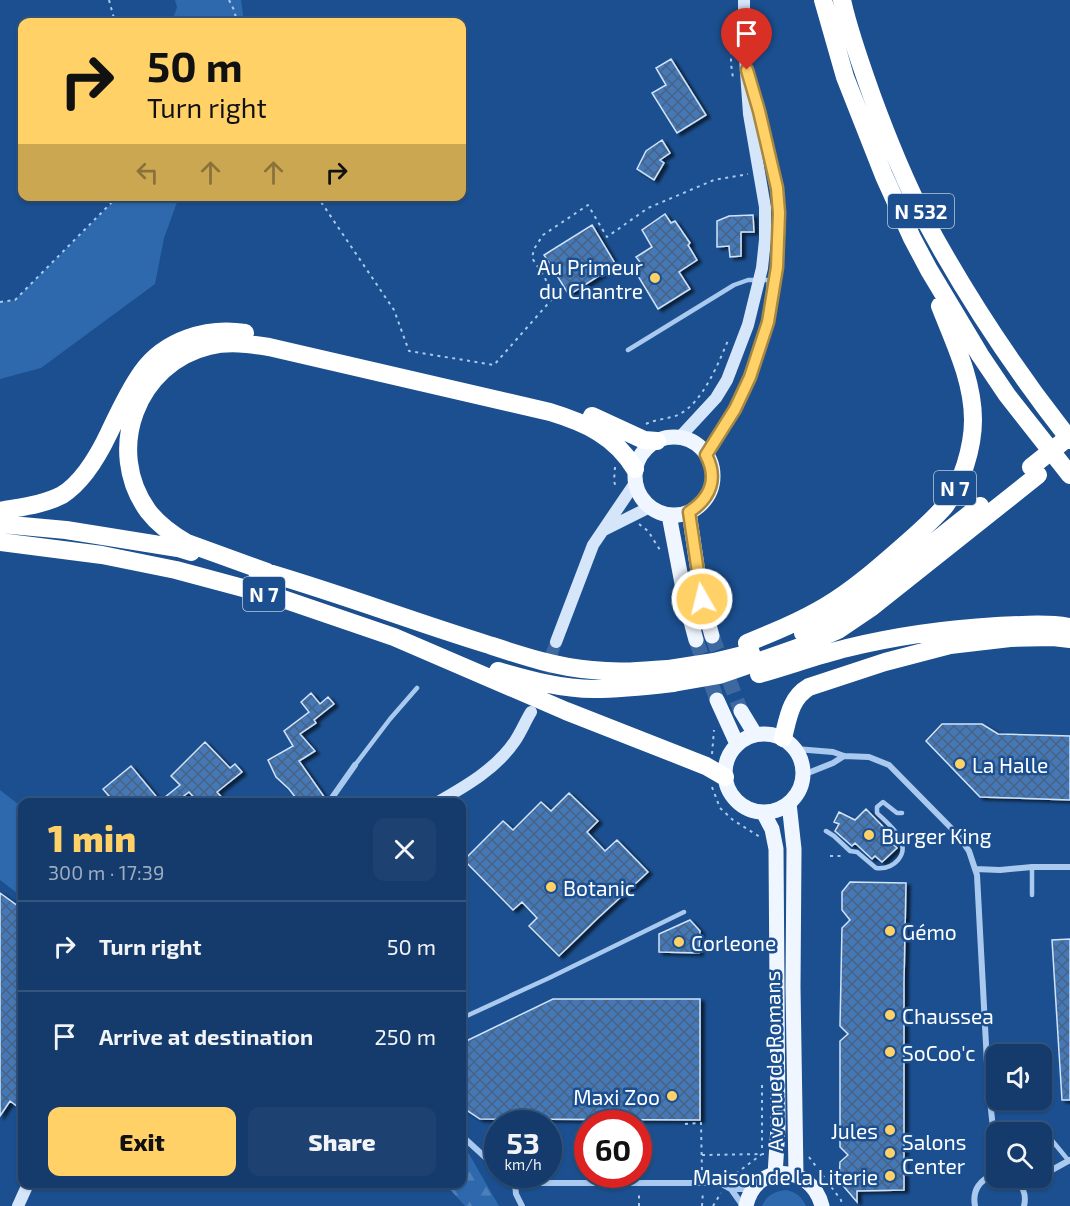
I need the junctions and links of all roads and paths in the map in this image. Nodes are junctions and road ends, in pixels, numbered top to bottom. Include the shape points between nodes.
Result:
1 (109, 0) edge
2 (229, 0) edge
3 (744, 0) edge
4 (823, 0) edge
5 (842, 0) edge
6 (731, 16) dead end
7 (114, 18) edge
8 (236, 18) edge
9 (747, 70) junction
10 (734, 86) dead end
11 (759, 172) junction
12 (113, 201) edge
13 (320, 201) edge
14 (912, 238) junction
15 (760, 279) junction
16 (0, 302) edge
17 (768, 322) junction
18 (730, 334) dead end
19 (628, 350) dead end
20 (1070, 436) edge
21 (679, 438) junction
22 (625, 441) junction
23 (657, 441) junction
24 (1070, 449) edge
25 (706, 455) junction
26 (1034, 471) junction
27 (1070, 475) edge
28 (635, 476) junction
29 (620, 505) junction
30 (650, 507) junction
31 (0, 511) edge
32 (689, 512) junction
33 (669, 515) junction
34 (629, 516) junction
35 (0, 524) edge
36 (603, 530) junction
37 (0, 542) edge
38 (663, 554) dead end
39 (267, 572) junction
40 (1070, 627) edge
41 (1070, 639) edge
42 (556, 642) tunnel mouth
43 (422, 648) junction
44 (753, 658) junction
45 (673, 681) junction
46 (417, 688) dead end
47 (717, 700) tunnel mouth
48 (741, 711) tunnel mouth
49 (531, 712) dead end
50 (714, 729) dead end
51 (755, 734) junction
52 (737, 744) junction
53 (790, 744) junction
54 (844, 756) junction
55 (356, 765) joint
56 (706, 766) junction
57 (803, 775) junction
58 (725, 777) junction
59 (332, 798) edge
60 (445, 798) edge
61 (789, 803) junction
62 (763, 812) junction
63 (902, 813) dead end
64 (826, 831) dead end
65 (764, 842) dead end
66 (1032, 867) junction
67 (1070, 867) edge
68 (975, 868) junction
69 (1032, 895) dead end
70 (684, 912) dead end
71 (466, 1016) edge
72 (769, 1078) dead end
73 (992, 1122) edge
74 (684, 1124) dead end
75 (466, 1140) edge
76 (1052, 1140) edge
77 (762, 1154) junction
78 (702, 1155) junction
79 (484, 1156) edge
80 (1069, 1161) edge
81 (1052, 1170) edge
82 (775, 1174) junction
83 (796, 1176) junction
84 (986, 1179) edge
85 (652, 1183) edge
86 (703, 1183) junction
87 (728, 1187) junction
88 (26, 1188) edge
89 (515, 1188) edge
90 (639, 1188) edge
91 (1022, 1188) edge
92 (753, 1189) junction
93 (18, 1206) edge
94 (522, 1206) edge
95 (639, 1206) edge
96 (702, 1206) edge
97 (713, 1206) edge
98 (744, 1206) edge
99 (823, 1206) edge
100 (975, 1206) edge
101 (1024, 1206) edge

1 - 7 path
2 - 8 path
3 - 9 main road
4 - 14 highway, N 532 via 845,77
5 - 20 highway, N 532 via 885,131 924,217 971,300 1034,394
6 - 10 path
9 - 11 main road via 748,114
9 - 17 main road via 777,188 777,267
11 - 13 path via 714,180 648,208 607,237 588,205 543,235 532,258 553,298 494,365 410,351 394,310
11 - 15 main road via 765,207
12 - 16 path via 15,300
14 - 27 highway, N 532 via 980,355
14 - 44 highway, N 7 via 966,371 973,418 967,460 946,504 926,526 826,606 783,629
15 - 17 lane via 769,280
15 - 19 lane via 732,286
15 - 21 main road via 727,380 716,398
17 - 25 main road via 750,377
18 - 22 path via 707,385 691,404 678,414 638,427
20 - 26 highway, N 7, bridge
21 - 23 main road
21 - 25 main road via 690,441
22 - 23 highway
22 - 28 highway
22 - 29 path via 615,467
22 - 31 highway via 580,411 533,396 265,335 216,331 174,344 142,371 99,454 63,494 39,504
22 - 39 highway via 539,409 269,347 225,344 198,349 164,370 141,398 128,439 132,478 148,510 175,536
23 - 28 main road via 639,458
24 - 26 highway, N 7
25 - 32 main road via 712,470 710,490
26 - 44 highway, N 7 via 853,605
28 - 29 main road
28 - 30 main road via 640,496
29 - 36 main road
30 - 33 main road
30 - 34 main road
32 - 33 main road
32 - 33 main road via 704,638 685,599
34 - 36 main road
34 - 38 path via 648,531
35 - 39 highway, N 7 via 178,548
36 - 42 main road via 586,560
37 - 43 highway, N 7 via 102,555 176,570 280,598
39 - 45 highway, N 7 via 557,665
40 - 44 highway, N 7 via 968,628 845,649
41 - 53 highway via 950,645 809,687 796,698 789,713
43 - 45 highway, N 7 via 530,681 565,687 639,687
43 - 56 highway
44 - 45 highway, N 7, bridge via 714,662
46 - 55 lane
47 - 52 main road
48 - 51 main road
49 - 60 main road via 514,742 497,761
50 - 56 path via 711,761
51 - 52 main road
51 - 53 main road via 774,734
52 - 58 main road via 727,759
53 - 54 street
53 - 57 main road via 803,766
54 - 57 street
54 - 68 street via 869,757 889,765 958,834
55 - 59 street
56 - 58 highway
56 - 65 path via 720,808
57 - 61 main road via 799,791
58 - 62 main road via 737,802
61 - 62 main road
61 - 83 main road, Avenue de Romans via 794,849
62 - 82 main road, Avenue de Romans via 776,849
63 - 64 lane via 883,802 877,807 877,813 903,843 902,854 887,868 876,868
66 - 67 street
66 - 68 street
66 - 69 lane
68 - 73 street
70 - 71 lane
72 - 77 path via 762,1084
74 - 78 path via 701,1123
75 - 79 street
76 - 80 lane
77 - 78 path
77 - 87 path via 730,1178
78 - 86 path
80 - 81 street
82 - 83 main road, Avenue de Romans
82 - 92 main road, Avenue de Romans
83 - 99 main road, Avenue de Romans via 813,1187
84 - 100 street via 975,1192
85 - 86 street
86 - 87 street
86 - 96 path
87 - 92 street
87 - 97 path
87 - 98 street
88 - 93 main road
89 - 94 street
90 - 95 path
91 - 101 street
92 - 98 main road

